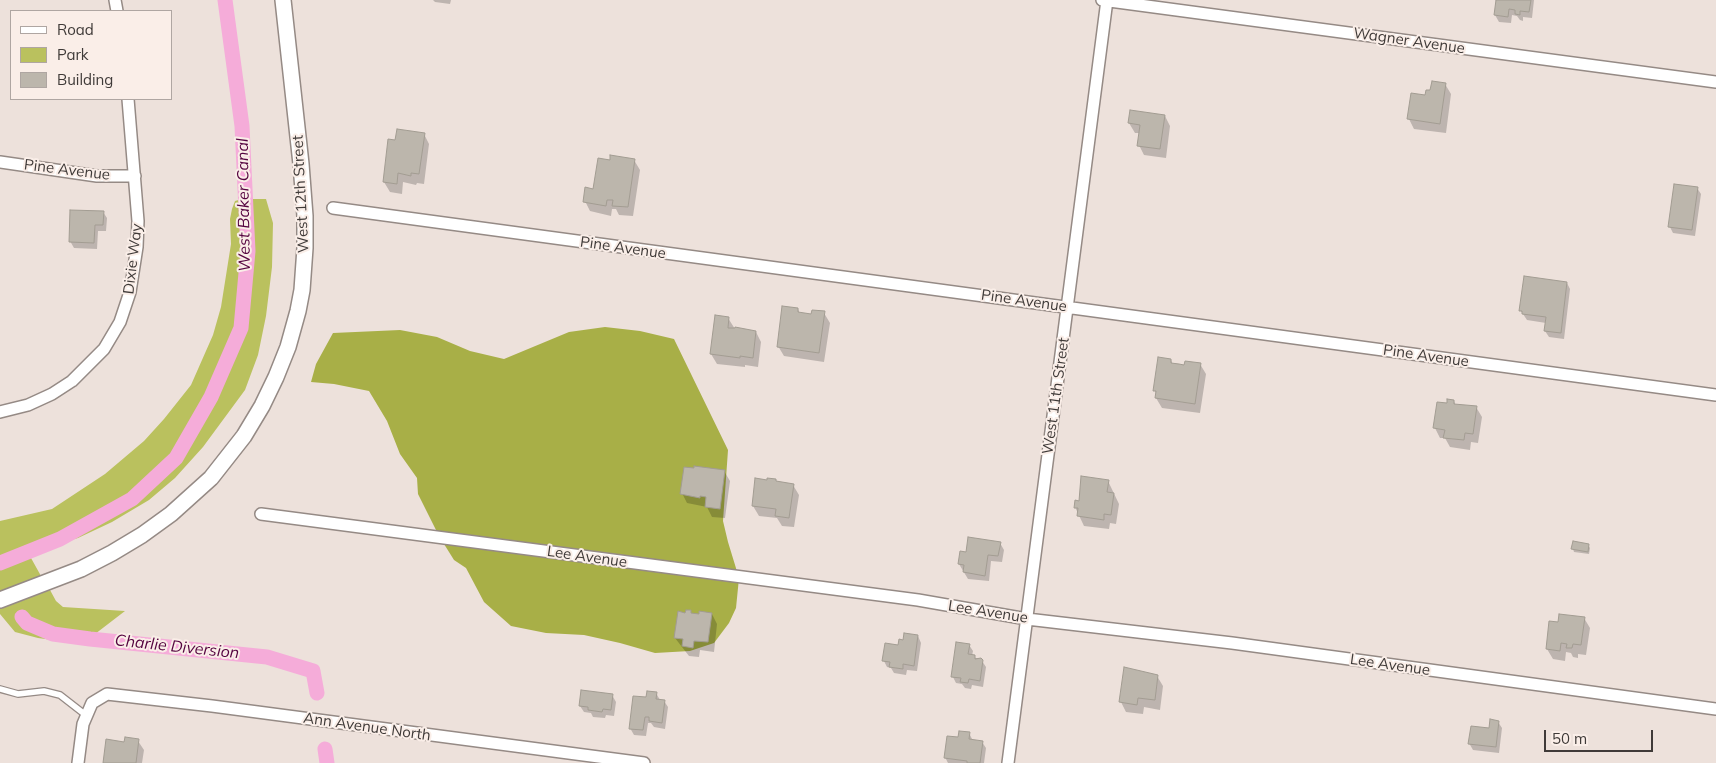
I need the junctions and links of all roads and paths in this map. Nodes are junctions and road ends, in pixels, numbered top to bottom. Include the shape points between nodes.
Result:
1 (283, 0) edge
2 (1102, 0) edge
3 (1107, 0) edge
4 (1716, 82) edge
5 (128, 100) edge
6 (0, 162) edge
7 (135, 176) junction
8 (333, 208) dead end
9 (1068, 307) junction
10 (1716, 395) edge
11 (0, 412) edge
12 (260, 514) dead end
13 (0, 600) edge
14 (1027, 619) junction
15 (0, 689) edge
16 (1716, 709) edge
17 (87, 716) junction
18 (78, 763) edge
19 (644, 763) edge
20 (1008, 763) edge

1 - 13 street, West 12th Street via 301,164 305,248 298,311 276,377 262,406 228,457 211,478 171,514 142,535 89,565
2 - 3 street, Wagner Avenue
3 - 4 street, Wagner Avenue
3 - 9 street, West 11th Street
5 - 7 street, Dixie Way
6 - 7 street, Pine Avenue via 97,176
7 - 11 street, Dixie Way via 137,247 130,292 120,322 104,349 72,381 28,405
8 - 9 street, Pine Avenue
9 - 10 street, Pine Avenue
9 - 14 street, West 11th Street
12 - 14 street, Lee Avenue via 918,600
14 - 16 street, Lee Avenue via 1232,643
14 - 20 street, West 11th Street
15 - 17 lane via 18,694 44,691 60,695
17 - 18 street
17 - 19 street, Ann Avenue North via 92,703 107,694

